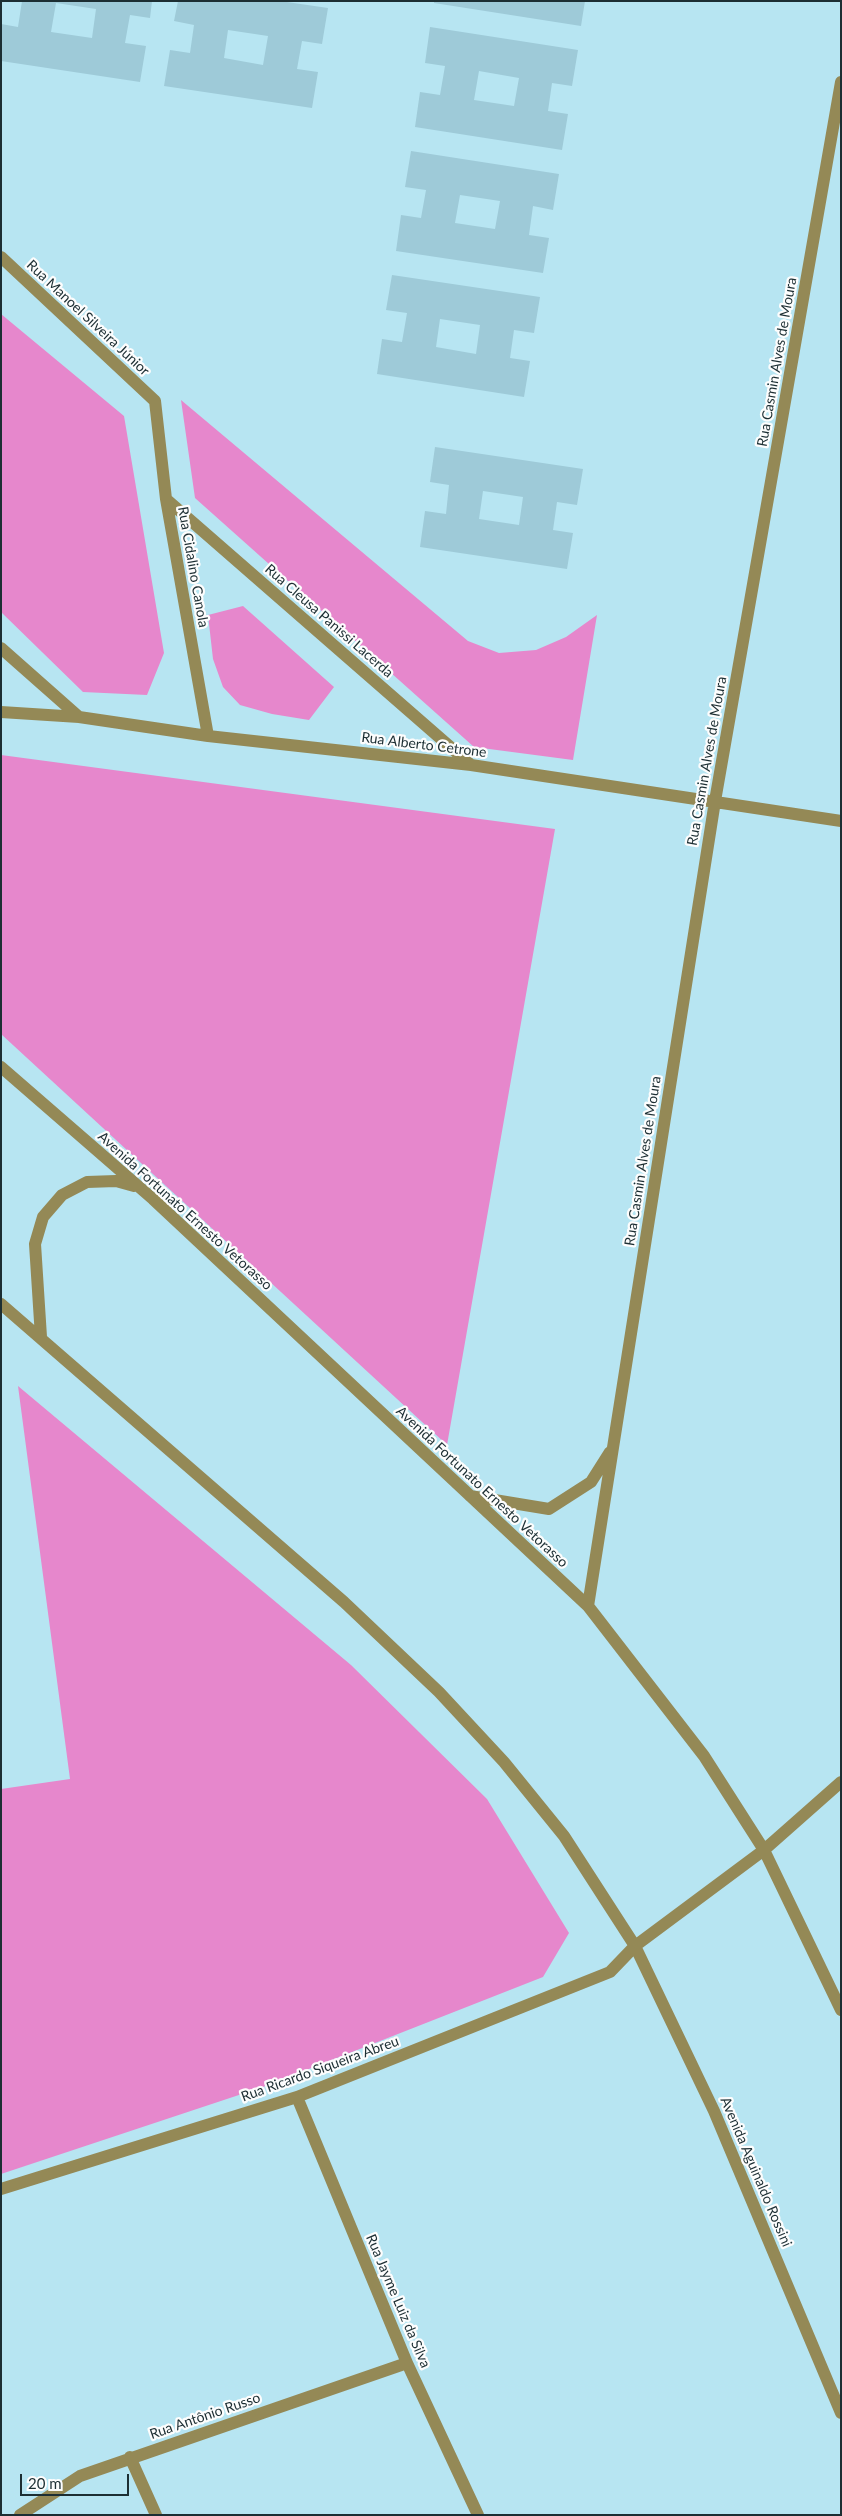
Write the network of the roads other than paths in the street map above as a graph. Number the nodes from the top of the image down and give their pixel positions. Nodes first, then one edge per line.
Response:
1 (841, 82) edge
2 (1, 257) edge
3 (155, 402) joint
4 (166, 499) junction
5 (1, 648) edge
6 (1, 712) edge
7 (79, 717) junction
8 (208, 736) junction
9 (472, 765) junction
10 (715, 801) junction
11 (841, 821) edge
12 (1, 1067) edge
13 (143, 1190) junction
14 (1, 1304) edge
15 (41, 1337) junction
16 (614, 1446) junction
17 (470, 1496) junction
18 (588, 1606) junction
19 (841, 1782) edge
20 (764, 1850) junction
21 (635, 1946) junction
22 (841, 2010) edge
23 (297, 2097) junction
24 (1, 2189) edge
25 (407, 2363) junction
26 (841, 2413) edge
27 (130, 2457) junction
28 (20, 2515) edge
29 (156, 2515) edge
30 (478, 2515) edge

1 - 10 street, Rua Casmin Alves de Moura
2 - 3 street, Rua Manoel Silveira Júnior
3 - 4 street, Rua Cidalino Canola
4 - 8 street, Rua Cidalino Canola
4 - 9 street, Rua Cleusa Panissi Lacerda
5 - 7 street
6 - 7 street, Rua Alberto Cetrone
7 - 8 street, Rua Alberto Cetrone
8 - 9 street, Rua Alberto Cetrone
9 - 10 street, Rua Alberto Cetrone
10 - 11 street, Rua Alberto Cetrone
10 - 16 street, Rua Casmin Alves de Moura
12 - 13 street, Avenida Fortunato Ernesto Vetorasso
13 - 15 street
13 - 17 street, Avenida Fortunato Ernesto Vetorasso
14 - 15 street
15 - 21 street
16 - 17 street, Rua Casmin Alves de Moura
16 - 18 street, Rua Casmin Alves de Moura
17 - 18 street, Avenida Fortunato Ernesto Vetorasso
18 - 20 street, Avenida Fortunato Ernesto Vetorasso
19 - 20 street, Rua Ricardo Siqueira Abreu
20 - 21 street, Rua Ricardo Siqueira Abreu
20 - 22 street, Avenida Fortunato Ernesto Vetorasso
21 - 23 street, Rua Ricardo Siqueira Abreu
21 - 26 street, Avenida Aguinaldo Rossini
23 - 24 street, Rua Ricardo Siqueira Abreu
23 - 25 street, Rua Jayme Luiz da Silva
25 - 27 street, Rua Antônio Russo
25 - 30 street, Rua Jayme Luiz da Silva
27 - 28 street, Rua Antônio Russo
27 - 29 street

